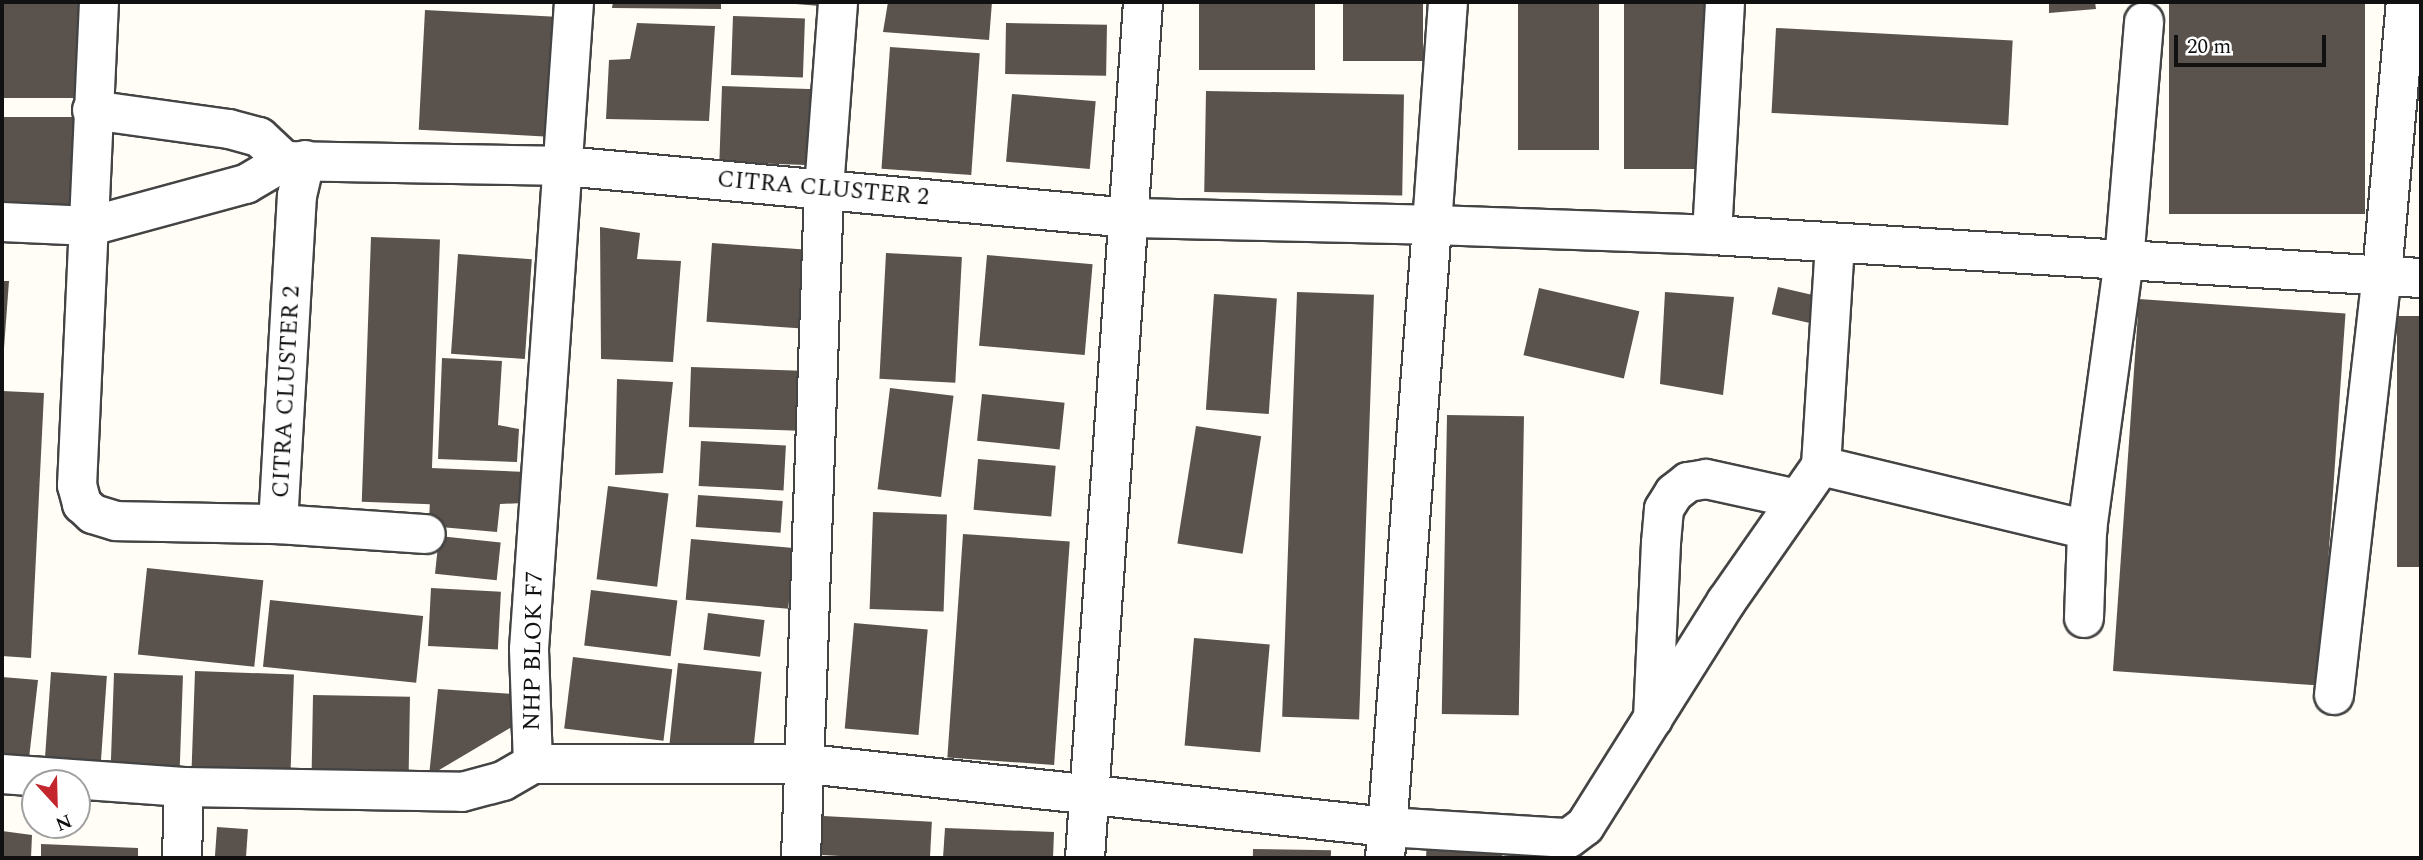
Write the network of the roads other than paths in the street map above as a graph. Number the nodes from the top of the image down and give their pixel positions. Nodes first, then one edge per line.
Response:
1 (99, 2) edge
2 (574, 2) edge
3 (838, 2) edge
4 (1143, 2) edge
5 (1448, 2) edge
6 (1726, 2) edge
7 (2406, 2) edge
8 (2144, 22) dead end
9 (92, 110) junction
10 (295, 161) junction
11 (565, 166) junction
12 (824, 189) junction
13 (1129, 218) junction
14 (2, 222) edge
15 (1432, 225) junction
16 (91, 226) junction
17 (1713, 235) junction
18 (1835, 244) junction
19 (2124, 261) junction
20 (2382, 275) junction
21 (2421, 278) edge
22 (1821, 466) junction
23 (1797, 499) junction
24 (278, 524) junction
25 (2087, 530) junction
26 (426, 534) dead end
27 (2084, 618) dead end
28 (2334, 695) dead end
29 (1653, 724) junction
30 (533, 764) junction
31 (808, 764) junction
32 (2, 774) edge
33 (184, 787) junction
34 (1089, 793) junction
35 (1386, 843) edge
36 (182, 858) edge
37 (801, 858) edge
38 (1085, 858) edge

1 - 9 street, CITRA CLUSTER 2
2 - 11 street, NHP BLOK F7
3 - 12 street
4 - 13 street
5 - 15 street
6 - 17 street
7 - 20 street
8 - 19 street
9 - 10 street
9 - 16 street, CITRA CLUSTER 2
10 - 11 street, CITRA CLUSTER 2
10 - 16 street
10 - 24 street, CITRA CLUSTER 2
11 - 12 street, CITRA CLUSTER 2
11 - 30 street, NHP BLOK F7
12 - 13 street, CITRA CLUSTER 2
12 - 31 street
13 - 15 street, CITRA CLUSTER 2
13 - 34 street
14 - 16 street
15 - 17 street, CITRA CLUSTER 2
15 - 35 street
16 - 24 street, CITRA CLUSTER 2
17 - 18 street, CITRA CLUSTER 2
18 - 19 street, CITRA CLUSTER 2
18 - 22 street
19 - 20 street, CITRA CLUSTER 2
19 - 25 street
20 - 21 street, CITRA CLUSTER 2
20 - 28 street
22 - 23 street
22 - 25 street
23 - 29 street
23 - 29 street
24 - 26 street
25 - 27 street
29 - 35 street
30 - 31 street
30 - 33 street, NHP BLOK F7
31 - 34 street
31 - 37 street
32 - 33 street, NHP BLOK F7
33 - 36 street
34 - 35 street
34 - 38 street

